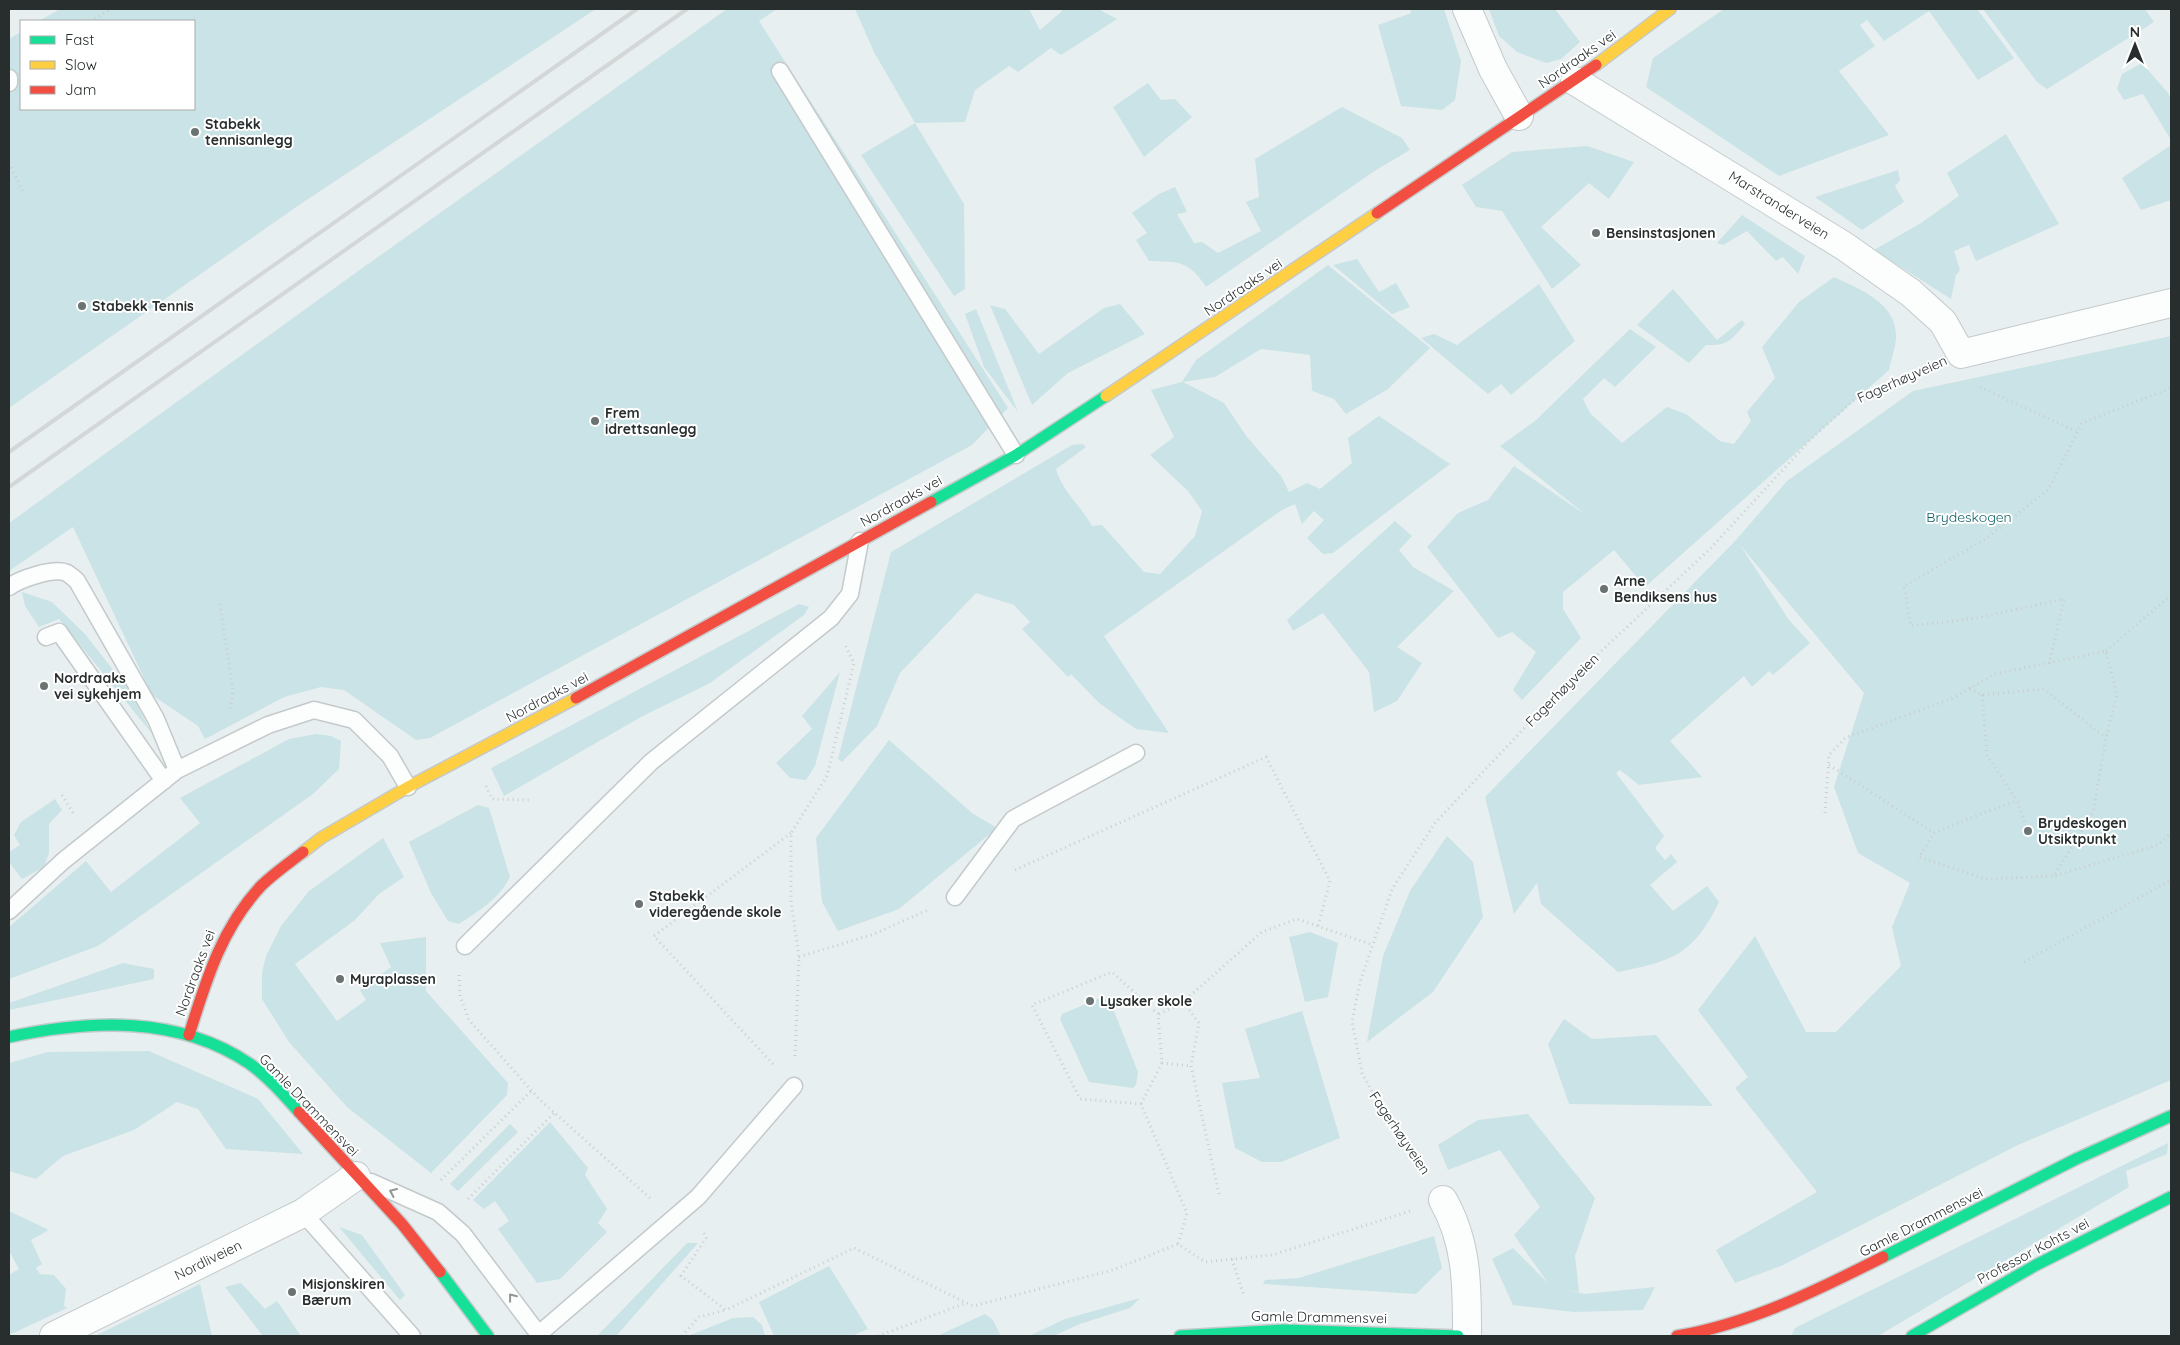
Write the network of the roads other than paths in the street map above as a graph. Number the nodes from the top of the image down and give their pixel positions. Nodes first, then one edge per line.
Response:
1 (1467, 9) edge
2 (1670, 9) edge
3 (780, 71) dead end
4 (9, 78) edge
5 (1575, 81) junction
6 (9, 84) edge
7 (1519, 116) junction
8 (2171, 303) edge
9 (1961, 354) joint
10 (1016, 455) junction
11 (860, 541) junction
12 (9, 587) edge
13 (46, 637) dead end
14 (1136, 753) dead end
15 (177, 770) junction
16 (164, 780) junction
17 (408, 788) junction
18 (955, 898) road end
19 (9, 911) edge
20 (465, 946) road end
21 (189, 1035) junction
22 (9, 1037) edge
23 (794, 1086) road end
24 (2171, 1116) edge
25 (356, 1176) junction
26 (2171, 1197) edge
27 (1443, 1200) road end
28 (303, 1213) junction
29 (1250, 1333) edge
30 (1342, 1333) edge
31 (540, 1335) edge
32 (54, 1336) edge
33 (412, 1336) edge
34 (488, 1336) edge
35 (1180, 1336) edge
36 (1458, 1336) edge
37 (1467, 1336) edge
38 (1677, 1336) edge
39 (1912, 1336) edge

1 - 7 street
2 - 5 street, Nordraaks vei
3 - 10 lane
4 - 6 lane
5 - 7 street, Nordraaks vei
5 - 9 street, Marstranderveien
7 - 10 street, Nordraaks vei
8 - 9 street, Fagerhøyveien
10 - 11 street, Nordraaks vei
11 - 17 street, Nordraaks vei
11 - 20 lane
12 - 15 lane
13 - 16 lane
14 - 18 lane
15 - 16 lane
15 - 17 lane
16 - 19 lane
17 - 21 street, Nordraaks vei
21 - 22 street, Gamle Drammensvei
21 - 25 street, Gamle Drammensvei
23 - 31 lane
24 - 38 street, Gamle Drammensvei
25 - 28 street, Nordliveien
31 -> 25 lane
25 - 34 street, Gamle Drammensvei
26 - 39 street, Professor Kohts vei
27 - 37 street
28 - 32 street, Nordliveien
28 - 33 lane
29 - 30 street, Gamle Drammensvei
29 - 35 street, Gamle Drammensvei
30 - 36 street, Gamle Drammensvei

